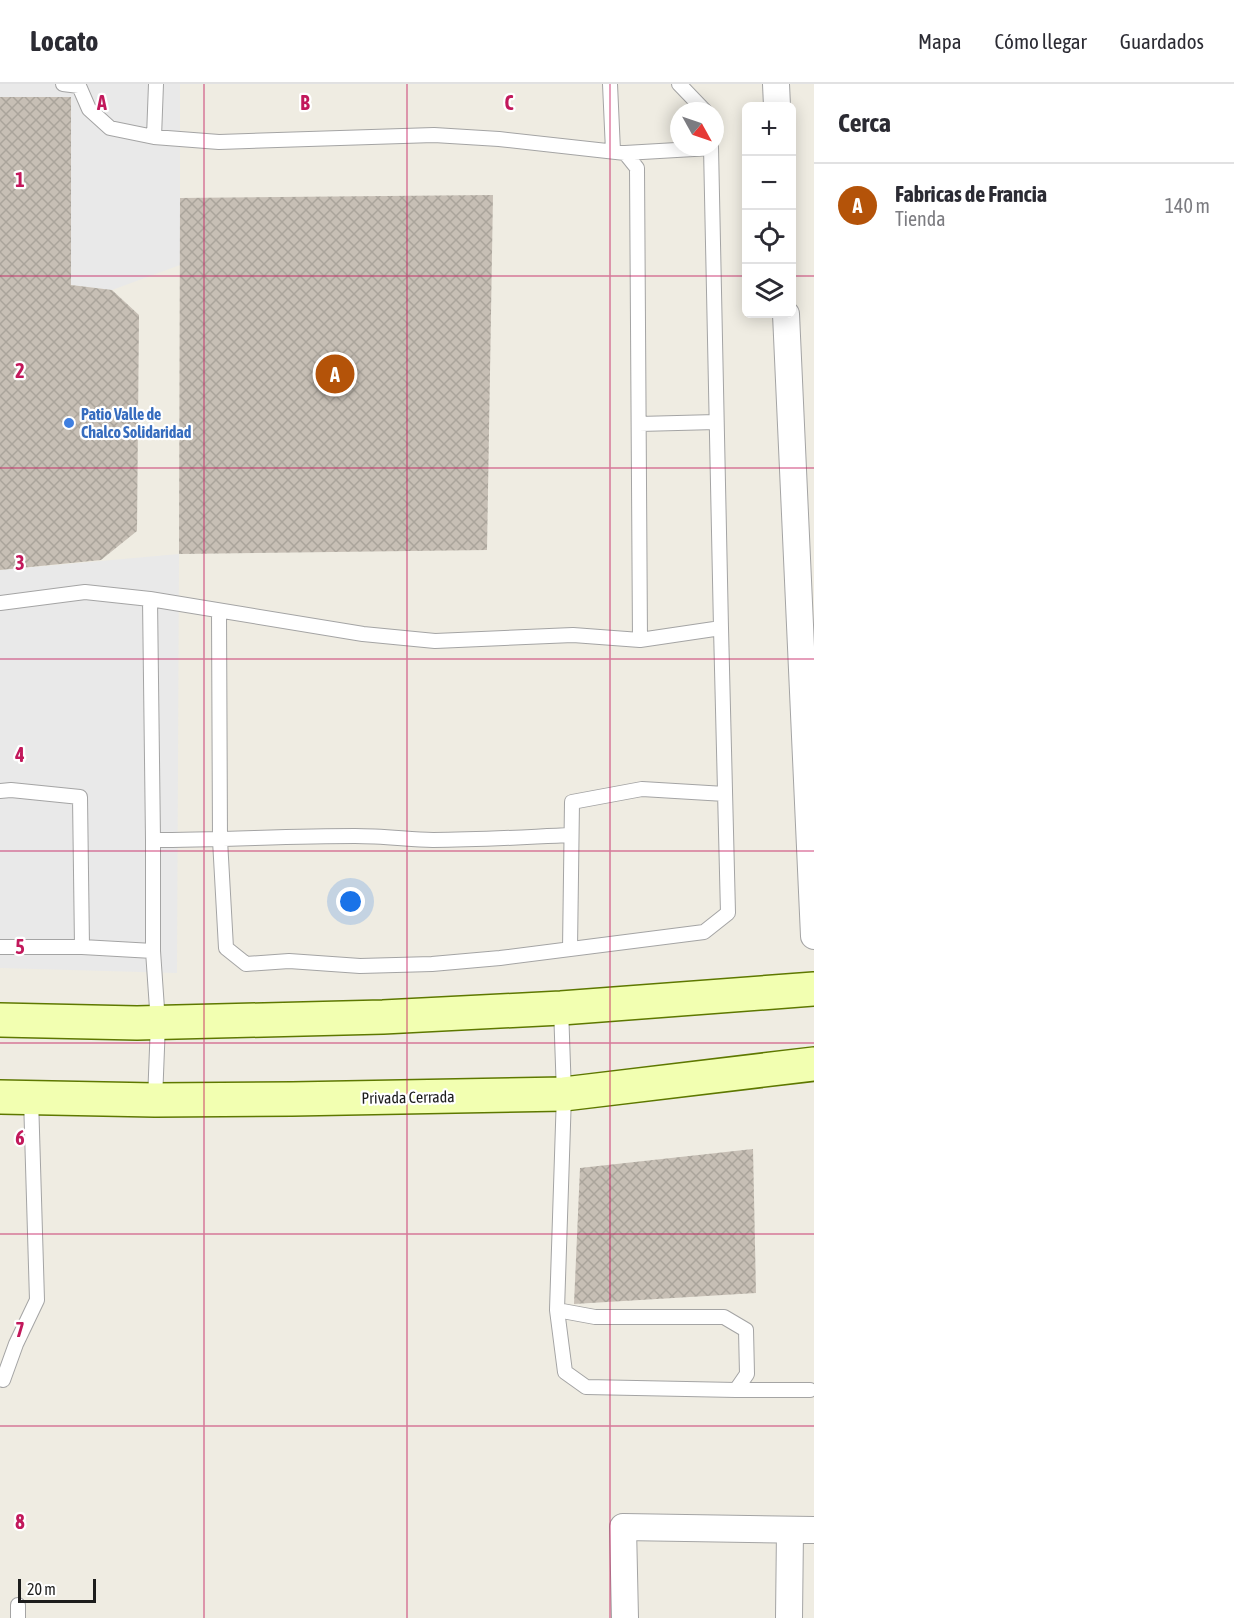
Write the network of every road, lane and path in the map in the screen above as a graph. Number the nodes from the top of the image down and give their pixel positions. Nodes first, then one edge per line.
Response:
1 (63, 84) edge
2 (156, 84) edge
3 (610, 84) edge
4 (679, 84) edge
5 (776, 84) edge
6 (696, 102) edge
7 (777, 102) edge
8 (154, 137) junction
9 (670, 150) edge
10 (619, 152) junction
11 (711, 156) edge
12 (786, 318) edge
13 (716, 422) junction
14 (639, 424) junction
15 (150, 599) junction
16 (0, 603) edge
17 (219, 611) junction
18 (721, 628) junction
19 (640, 640) junction
20 (0, 791) edge
21 (725, 794) junction
22 (571, 835) junction
23 (153, 840) junction
24 (220, 840) junction
25 (814, 936) edge
26 (0, 947) edge
27 (82, 947) junction
28 (570, 949) junction
29 (153, 951) junction
30 (814, 989) edge
31 (561, 1008) junction
32 (0, 1020) edge
33 (158, 1023) junction
34 (814, 1064) edge
35 (564, 1094) junction
36 (16, 1098) edge
37 (155, 1100) junction
38 (556, 1310) junction
39 (3, 1380) dead end
40 (736, 1390) junction
41 (810, 1390) dead end
42 (802, 1530) edge
43 (625, 1618) edge
44 (789, 1618) edge

1 - 8 lane
2 - 8 lane
3 - 10 lane
4 - 6 lane
5 - 7 street
8 - 10 lane
9 - 10 lane
10 - 14 lane
11 - 13 lane
12 - 25 street
13 - 14 lane
13 - 18 lane
14 - 19 lane
15 - 16 lane
15 - 17 lane
15 - 23 lane
17 - 19 lane
17 - 24 lane
18 - 19 lane
18 - 21 lane
20 - 27 lane
21 - 22 lane
21 - 28 lane
22 - 24 lane
22 - 28 lane
23 - 24 lane
23 - 29 lane
24 - 28 lane
26 - 27 lane
27 - 29 lane
29 - 33 lane
30 - 31 street
31 - 33 street
31 - 35 lane
32 - 33 street
33 - 37 lane
34 - 35 street, Privada Cerrada
35 - 37 street, Privada Cerrada
35 - 38 lane
36 - 37 street, Privada Cerrada
36 - 39 lane
38 - 40 lane
38 - 40 lane
40 - 41 lane
42 - 43 street
42 - 44 street

